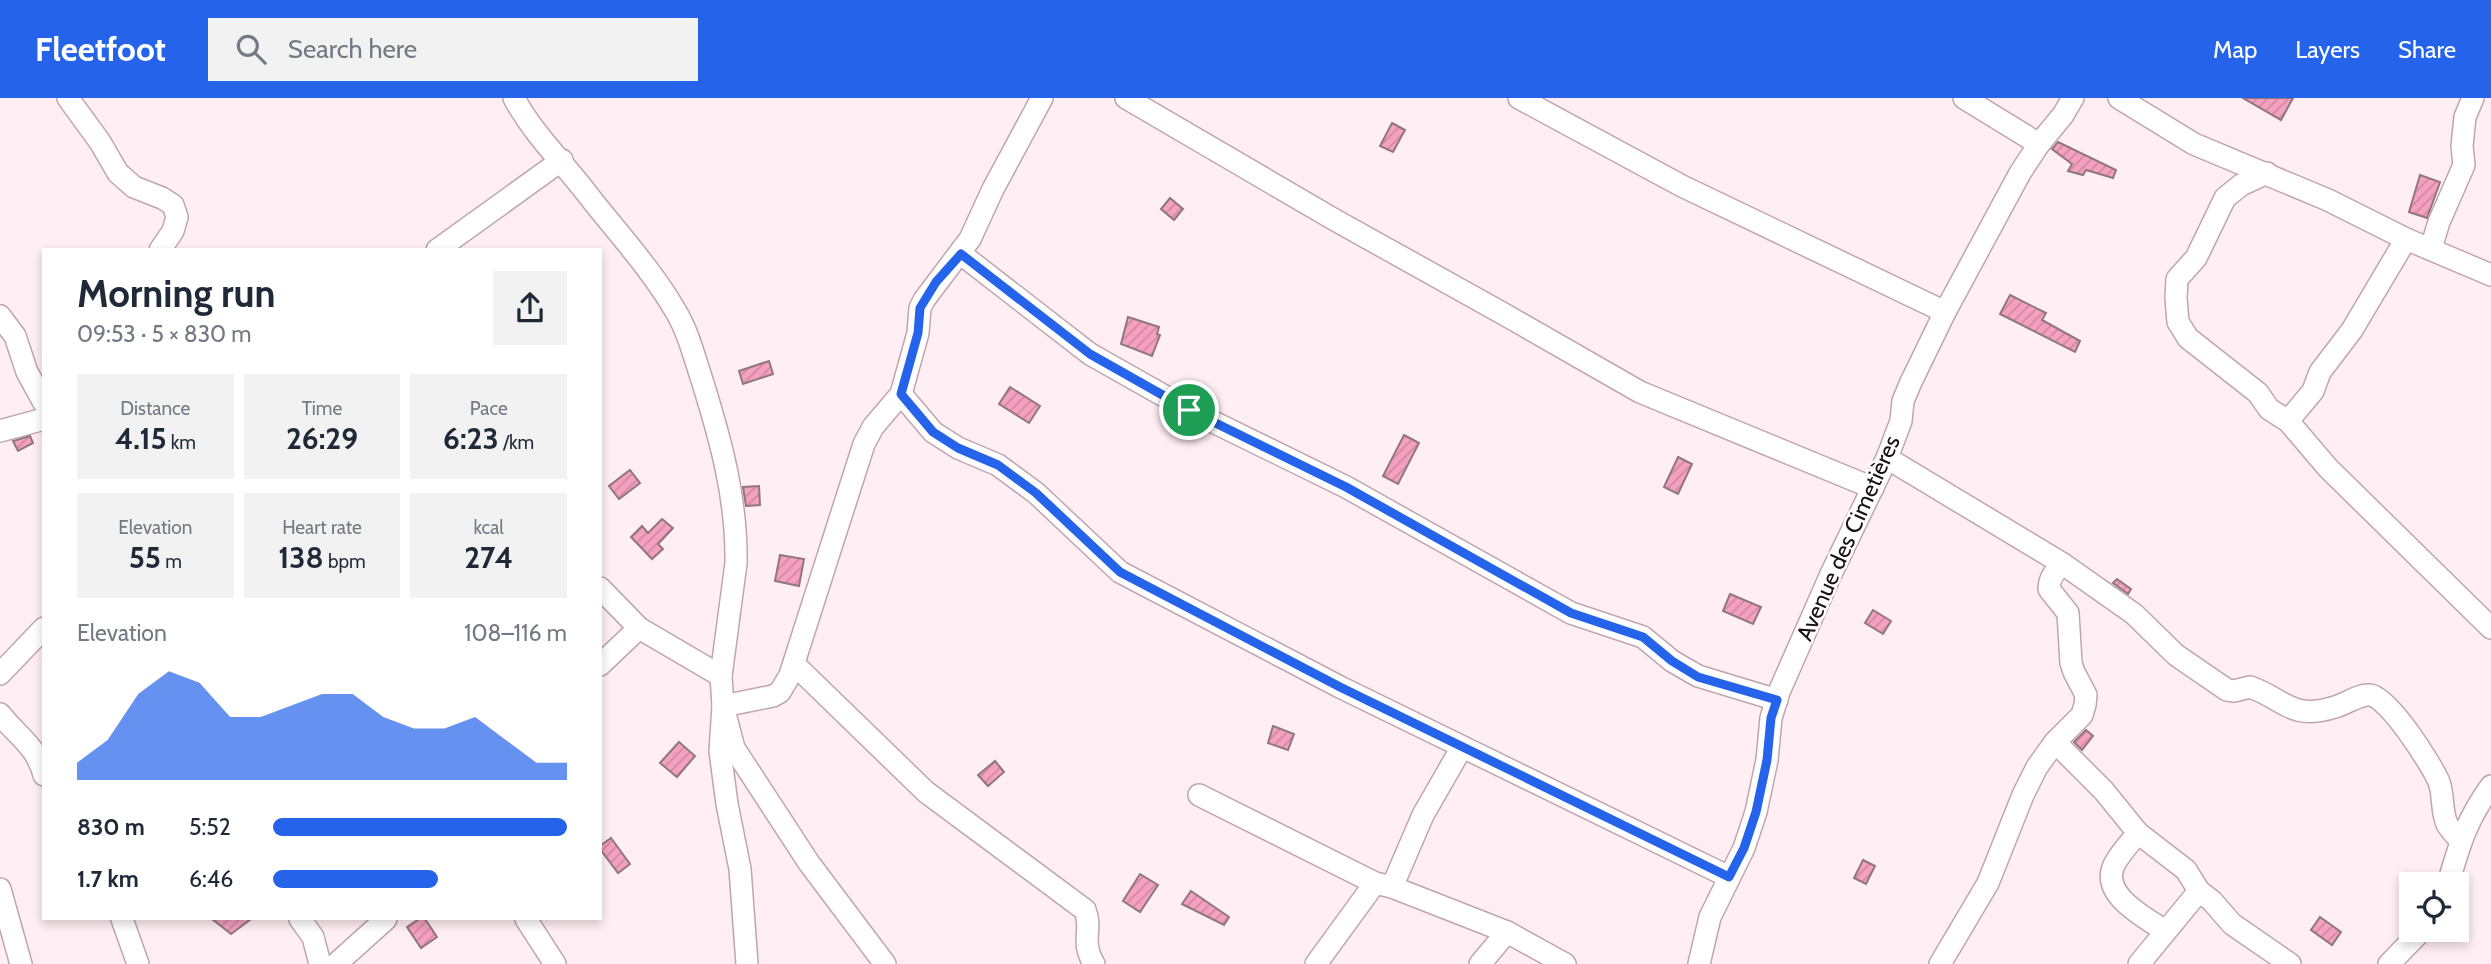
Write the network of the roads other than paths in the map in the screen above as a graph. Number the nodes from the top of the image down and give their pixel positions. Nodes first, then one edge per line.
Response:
1 (68, 98) edge
2 (513, 98) edge
3 (1042, 98) edge
4 (1126, 98) edge
5 (1519, 98) edge
6 (1964, 98) edge
7 (2073, 98) edge
8 (2119, 98) edge
9 (2473, 98) edge
10 (2039, 144) junction
11 (562, 160) junction
12 (2267, 173) junction
13 (2406, 239) junction
14 (161, 248) edge
15 (440, 248) edge
16 (2431, 248) junction
17 (961, 254) junction
18 (2491, 275) edge
19 (1945, 312) junction
20 (0, 316) edge
21 (901, 394) junction
22 (42, 399) edge
23 (42, 420) edge
24 (2288, 421) junction
25 (0, 431) edge
26 (1887, 458) junction
27 (1873, 488) junction
28 (2063, 564) junction
29 (602, 590) edge
30 (639, 628) junction
31 (2491, 628) edge
32 (42, 630) edge
33 (602, 663) edge
34 (794, 664) junction
35 (0, 674) edge
36 (721, 676) junction
37 (820, 689) junction
38 (780, 692) junction
39 (1777, 700) junction
40 (723, 706) junction
41 (0, 714) edge
42 (2055, 742) junction
43 (1462, 747) junction
44 (42, 766) edge
45 (2491, 786) edge
46 (1199, 795) dead end
47 (2138, 833) junction
48 (2460, 841) junction
49 (2451, 872) edge
50 (1729, 877) junction
51 (1384, 885) junction
52 (0, 889) edge
53 (2199, 891) junction
54 (122, 920) edge
55 (301, 920) edge
56 (385, 920) edge
57 (527, 920) edge
58 (2165, 931) junction
59 (1507, 932) junction
60 (2410, 942) edge
61 (21, 964) edge
62 (138, 964) edge
63 (320, 964) edge
64 (336, 964) edge
65 (555, 964) edge
66 (747, 964) edge
67 (885, 964) edge
68 (1094, 964) edge
69 (1316, 964) edge
70 (1480, 964) edge
71 (1565, 964) edge
72 (1699, 964) edge
73 (1940, 964) edge
74 (2139, 964) edge
75 (2290, 964) edge
76 (2389, 964) edge

1 - 14 street
2 - 11 street
3 - 17 street
4 - 27 street
5 - 19 street
6 - 10 street
7 - 10 street, Avenue des Cimetières
8 - 12 street
9 - 16 street
10 - 19 street, Avenue des Cimetières
11 - 15 street
11 - 36 street
12 - 13 street
12 - 24 street
13 - 16 street
13 - 24 street
16 - 18 street
17 - 21 street
17 - 39 street
19 - 26 street, Avenue des Cimetières
20 - 22 street
21 - 34 street
21 - 43 street
23 - 25 street
24 - 31 street
26 - 27 street, Avenue des Cimetières
26 - 28 street
27 - 39 street, Avenue des Cimetières
28 - 42 street
28 - 48 street
29 - 30 street
30 - 33 street
30 - 36 street
32 - 35 street
34 - 37 street
34 - 38 street
36 - 40 street
37 - 38 street
37 - 68 street
38 - 40 street
39 - 50 street, Avenue des Cimetières
40 - 66 street
40 - 67 street
41 - 44 street
42 - 47 street
42 - 73 street
43 - 50 street
43 - 51 street
45 - 48 street
46 - 51 street
47 - 53 street
47 - 58 street
48 - 49 street
50 - 72 street, Avenue des Cimetières
51 - 59 street
51 - 69 street
52 - 61 street
53 - 58 street
53 - 75 street
54 - 62 street
55 - 63 street
56 - 64 street
57 - 65 street
58 - 74 street
59 - 70 street
59 - 71 street
60 - 76 street

